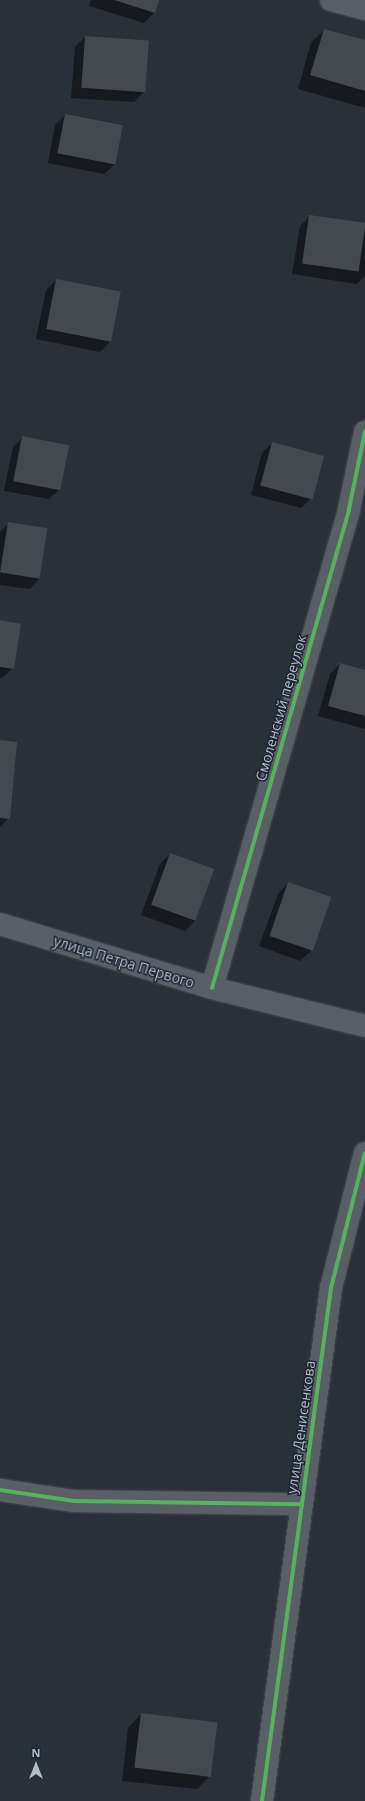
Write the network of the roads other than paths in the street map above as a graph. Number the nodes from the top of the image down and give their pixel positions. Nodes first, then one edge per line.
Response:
1 (331, 0) edge
2 (365, 9) edge
3 (365, 432) edge
4 (0, 924) edge
5 (212, 988) junction
6 (365, 1026) edge
7 (365, 1153) edge
8 (0, 1490) edge
9 (302, 1504) junction
10 (262, 1801) edge

1 - 2 street
3 - 5 street, Смоленский переулок
4 - 5 street, улица Петра Первого
5 - 6 street, улица Петра Первого
7 - 9 street, улица Денисенкова
8 - 9 street
9 - 10 street, улица Денисенкова

